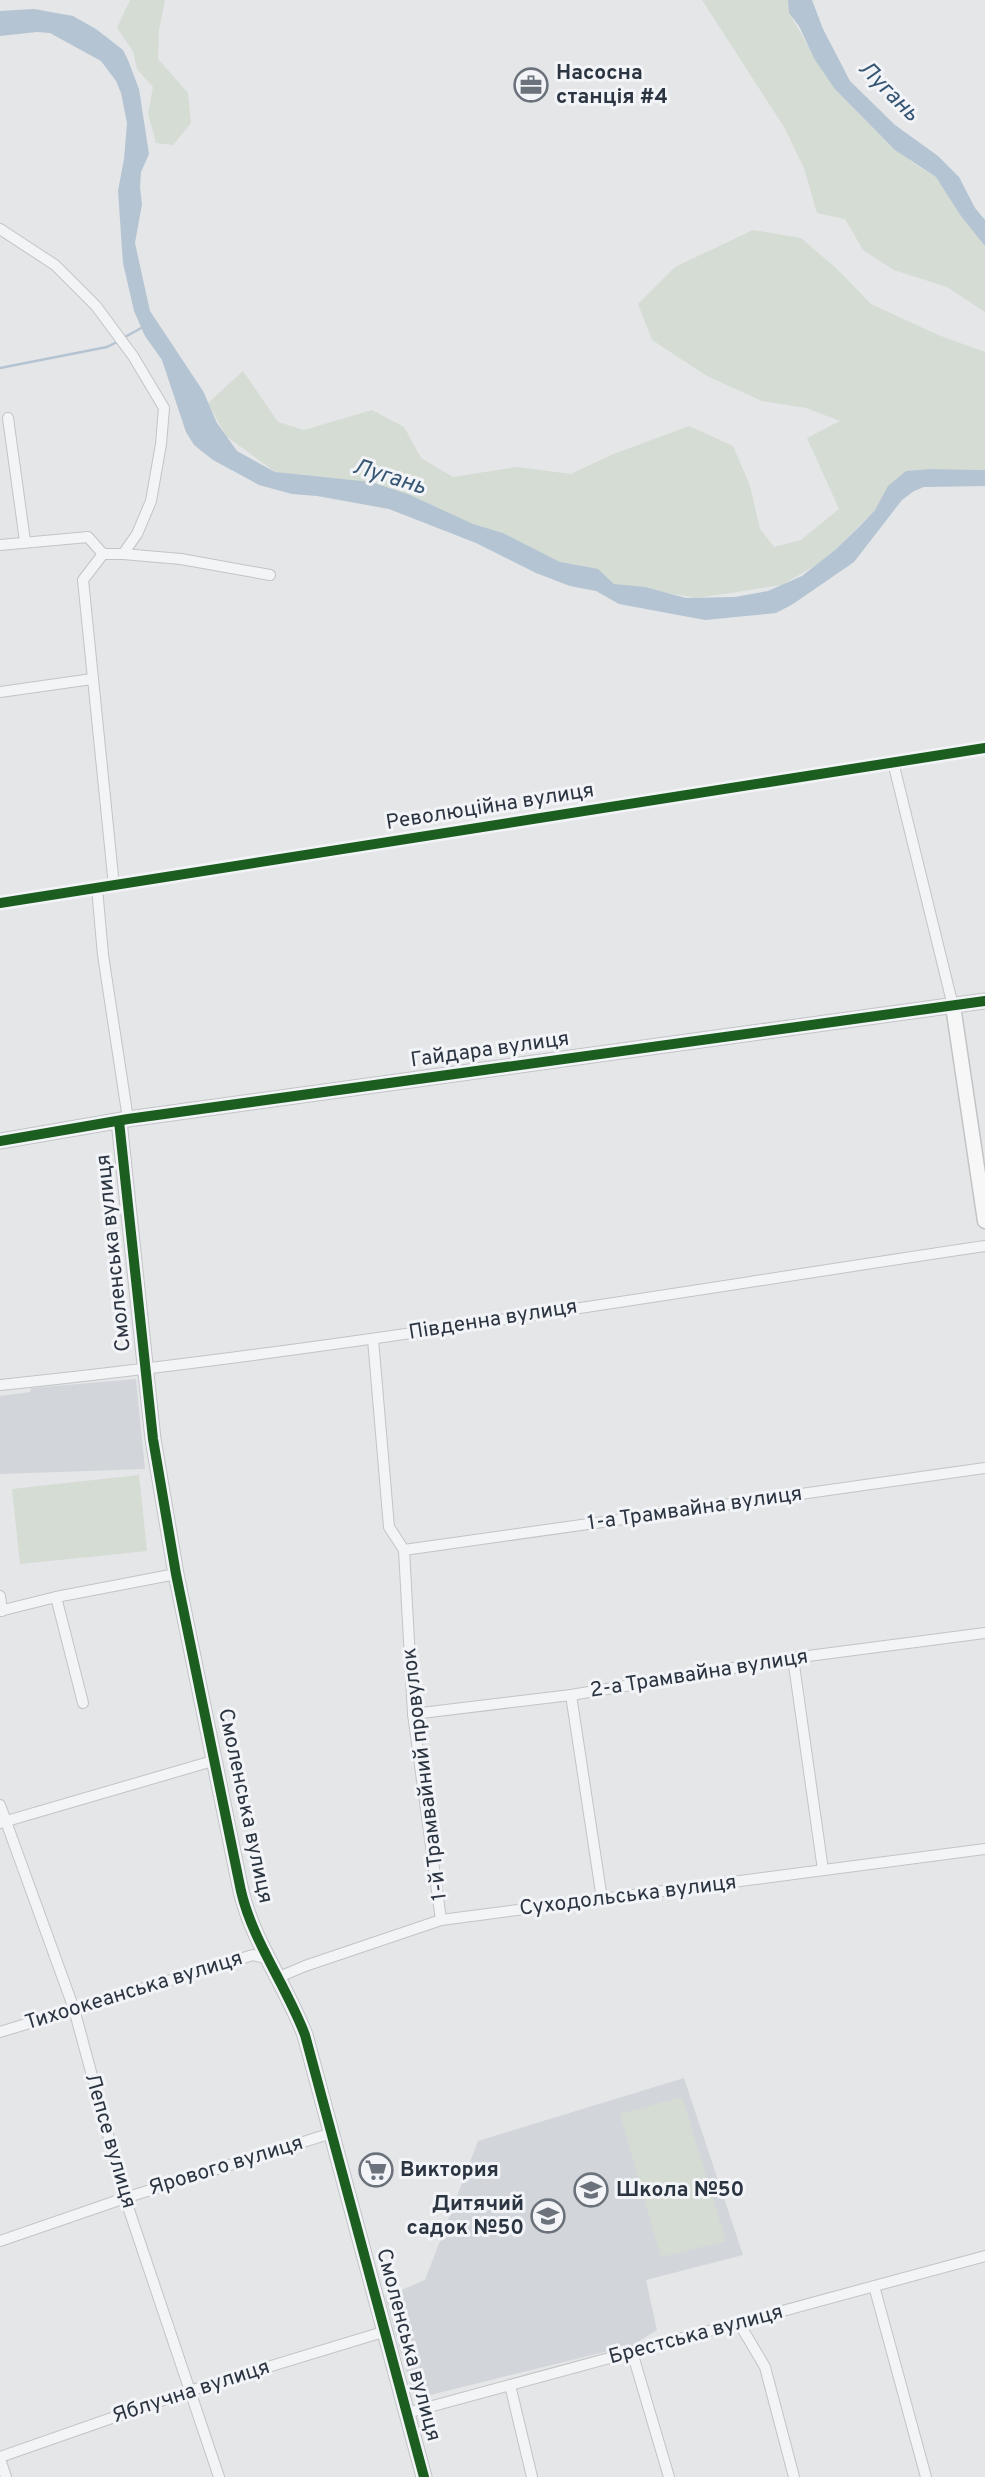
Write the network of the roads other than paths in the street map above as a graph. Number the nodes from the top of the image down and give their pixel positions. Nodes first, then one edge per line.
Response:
1 (0, 229) edge
2 (8, 418) dead end
3 (25, 541) junction
4 (0, 545) edge
5 (103, 554) junction
6 (123, 554) junction
7 (270, 575) dead end
8 (92, 679) junction
9 (0, 692) edge
10 (985, 748) edge
11 (894, 762) junction
12 (114, 886) junction
13 (97, 888) junction
14 (0, 903) edge
15 (985, 1001) edge
16 (953, 1006) junction
17 (123, 1120) junction
18 (0, 1140) edge
19 (985, 1221) edge
20 (985, 1246) edge
21 (373, 1339) junction
22 (146, 1370) junction
23 (0, 1385) edge
24 (985, 1468) edge
25 (404, 1550) junction
26 (176, 1574) junction
27 (0, 1596) edge
28 (56, 1597) junction
29 (1, 1611) edge
30 (985, 1633) edge
31 (793, 1658) junction
32 (571, 1695) junction
33 (83, 1703) dead end
34 (413, 1714) junction
35 (216, 1760) junction
36 (0, 1805) edge
37 (2, 1822) edge
38 (985, 1849) edge
39 (823, 1870) junction
40 (601, 1899) junction
41 (442, 1920) junction
42 (269, 1959) junction
43 (279, 1977) junction
44 (74, 2009) junction
45 (0, 2032) edge
46 (332, 2133) junction
47 (125, 2197) junction
48 (0, 2241) edge
49 (985, 2256) edge
50 (874, 2286) junction
51 (739, 2323) junction
52 (383, 2332) junction
53 (632, 2352) junction
54 (510, 2385) junction
55 (189, 2391) junction
56 (407, 2413) junction
57 (0, 2458) edge
58 (6, 2477) edge
59 (219, 2477) edge
60 (424, 2477) edge
61 (532, 2477) edge
62 (669, 2477) edge
63 (794, 2477) edge
64 (926, 2477) edge

1 - 6 street
2 - 3 street
3 - 4 street
3 - 5 street
5 - 6 street
5 - 8 street
6 - 7 street
8 - 9 street
8 - 12 street
10 - 11 street, Революційна вулиця
11 - 12 street, Революційна вулиця
11 - 16 street
12 - 13 street, Революційна вулиця
13 - 14 street, Революційна вулиця
13 - 17 street
15 - 16 street, Гайдара вулиця
16 - 17 street, Гайдара вулиця
16 - 19 street
17 - 18 street, Гайдара вулиця
17 - 22 street, Смоленська вулиця
20 - 21 street, Південна вулиця
21 - 22 street, Південна вулиця
21 - 25 street, 1-й Трамвайний провулок
22 - 23 street, Південна вулиця
22 - 26 street, Смоленська вулиця
24 - 25 street, 1-а Трамвайна вулиця
25 - 34 street, 1-й Трамвайний провулок
26 - 28 street
26 - 35 street, Смоленська вулиця
27 - 29 street
28 - 29 street
28 - 33 street
30 - 31 street, 2-а Трамвайна вулиця
31 - 32 street, 2-а Трамвайна вулиця
31 - 39 street
32 - 34 street, 2-а Трамвайна вулиця
32 - 40 street
34 - 41 street, 1-й Трамвайний провулок
35 - 37 street
35 - 42 street, Смоленська вулиця
36 - 37 street, Лепсе вулиця
37 - 44 street, Лепсе вулиця
38 - 39 street, Суходольська вулиця
39 - 40 street, Суходольська вулиця
40 - 41 street, Суходольська вулиця
41 - 43 street, Суходольська вулиця
42 - 43 street, Смоленська вулиця
42 - 44 street, Тихоокеанська вулиця
43 - 46 street, Смоленська вулиця
44 - 45 street, Тихоокеанська вулиця
44 - 47 street, Лепсе вулиця
46 - 47 street, Ярового вулиця
46 - 52 street, Смоленська вулиця
47 - 48 street, Ярового вулиця
47 - 55 street, Лепсе вулиця
49 - 50 street, Брестська вулиця
50 - 51 street, Брестська вулиця
50 - 64 street
51 - 53 street, Брестська вулиця
51 - 63 street
52 - 55 street, Яблучна вулиця
52 - 56 street, Смоленська вулиця
53 - 54 street, Брестська вулиця
53 - 62 street
54 - 56 street, Брестська вулиця
54 - 61 street
55 - 57 street, Яблучна вулиця
55 - 59 street, Лепсе вулиця
56 - 60 street, Смоленська вулиця
57 - 58 street

